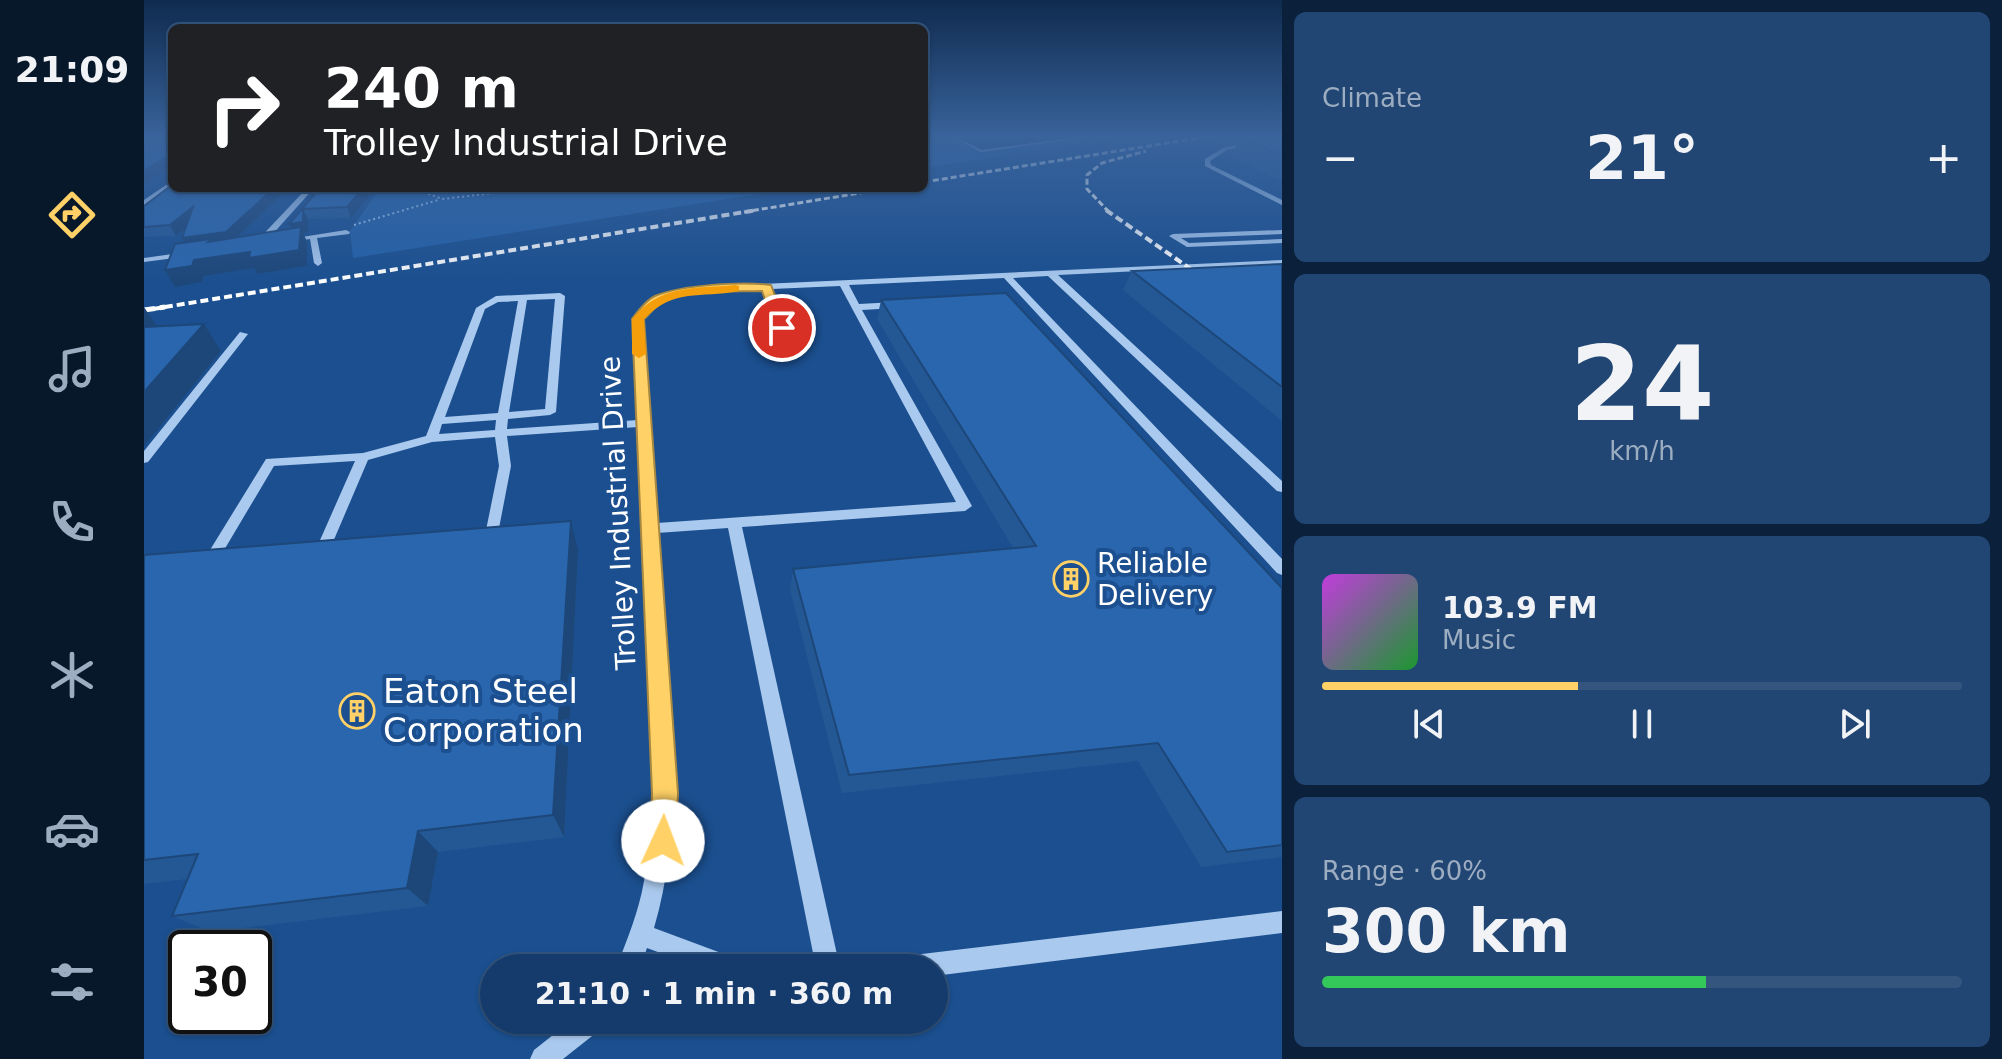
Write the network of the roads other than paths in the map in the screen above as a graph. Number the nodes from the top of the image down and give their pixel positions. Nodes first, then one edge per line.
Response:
1 (1247, 185) edge
2 (168, 186) edge
3 (307, 192) edge
4 (144, 203) edge
5 (1282, 203) edge
6 (345, 229) road end
7 (1282, 232) edge
8 (313, 236) junction
9 (1282, 241) edge
10 (259, 244) junction
11 (245, 246) edge
12 (202, 252) edge
13 (144, 260) edge
14 (1282, 262) edge
15 (318, 263) dead end
16 (1050, 273) junction
17 (1006, 275) junction
18 (843, 283) junction
19 (767, 287) junction
20 (523, 298) junction
21 (1028, 298) junction
22 (1013, 299) edge
23 (903, 305) edge
24 (857, 307) junction
25 (782, 328) dead end
26 (243, 334) dead end
27 (503, 416) junction
28 (439, 421) junction
29 (644, 423) junction
30 (500, 433) junction
31 (431, 438) junction
32 (363, 457) junction
33 (144, 459) edge
34 (1282, 488) edge
35 (734, 523) junction
36 (650, 528) junction
37 (490, 545) edge
38 (318, 561) edge
39 (209, 563) edge
40 (1282, 569) edge
41 (1282, 922) edge
42 (643, 935) junction
43 (634, 954) edge
44 (694, 954) edge
45 (825, 954) edge
46 (948, 963) edge
47 (574, 1034) edge
48 (543, 1059) edge

1 - 5 street
2 - 4 street
3 - 10 street
6 - 8 street
7 - 9 street
8 - 10 street
8 - 15 street
10 - 11 street
12 - 13 street
14 - 16 street, Trolley Industrial Drive
16 - 17 street, Trolley Industrial Drive
16 - 34 street
17 - 18 street, Trolley Industrial Drive
17 - 21 street
18 - 19 street, Trolley Industrial Drive
18 - 24 street
19 - 25 street
19 - 29 street, Trolley Industrial Drive
20 - 27 street
20 - 27 street
20 - 28 street
21 - 22 street
21 - 40 street
23 - 24 street
24 - 35 street
26 - 33 street
27 - 28 street
27 - 30 street
28 - 31 street
29 - 30 street
29 - 36 street, Trolley Industrial Drive
30 - 31 street
30 - 37 street
31 - 32 street
32 - 38 street
32 - 39 street
35 - 36 street
35 - 45 street
36 - 42 street, Trolley Industrial Drive
41 - 46 street
42 - 43 street, Trolley Industrial Drive
42 - 44 street
47 - 48 street

